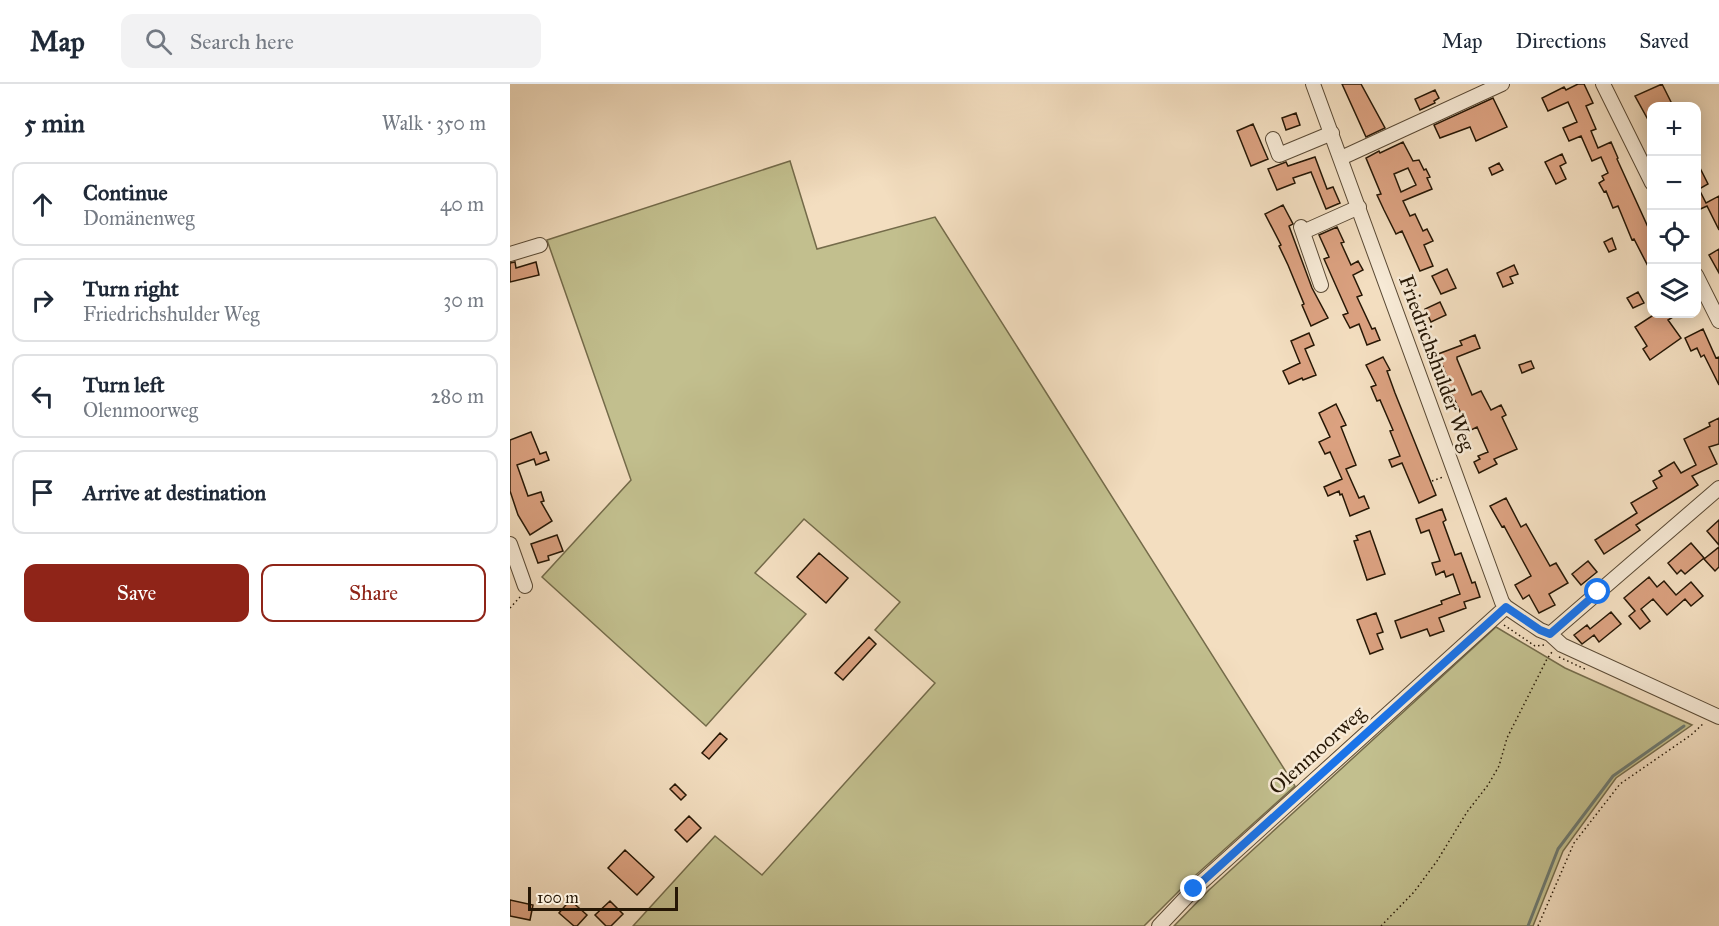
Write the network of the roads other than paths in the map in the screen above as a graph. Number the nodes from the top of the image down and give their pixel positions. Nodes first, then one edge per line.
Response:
1 (1313, 84) edge
2 (1502, 84) edge
3 (1603, 84) edge
4 (1332, 133) junction
5 (1273, 139) dead end
6 (1341, 158) junction
7 (1647, 173) edge
8 (1359, 207) junction
9 (540, 245) dead end
10 (510, 254) edge
11 (1322, 285) dead end
12 (1701, 285) edge
13 (1719, 321) edge
14 (1719, 488) edge
15 (510, 544) edge
16 (525, 586) road end
17 (1504, 613) junction
18 (1553, 640) junction
19 (1716, 716) edge
20 (1159, 926) edge

1 - 4 street, Friedrichshulder Weg
2 - 6 street
3 - 7 street
4 - 5 street
4 - 6 street, Friedrichshulder Weg
6 - 8 street, Friedrichshulder Weg
8 - 11 street
8 - 17 street, Friedrichshulder Weg
9 - 10 street
12 - 13 street
14 - 18 street
15 - 16 street
17 - 18 street
17 - 20 street, Olenmoorweg
18 - 19 street

